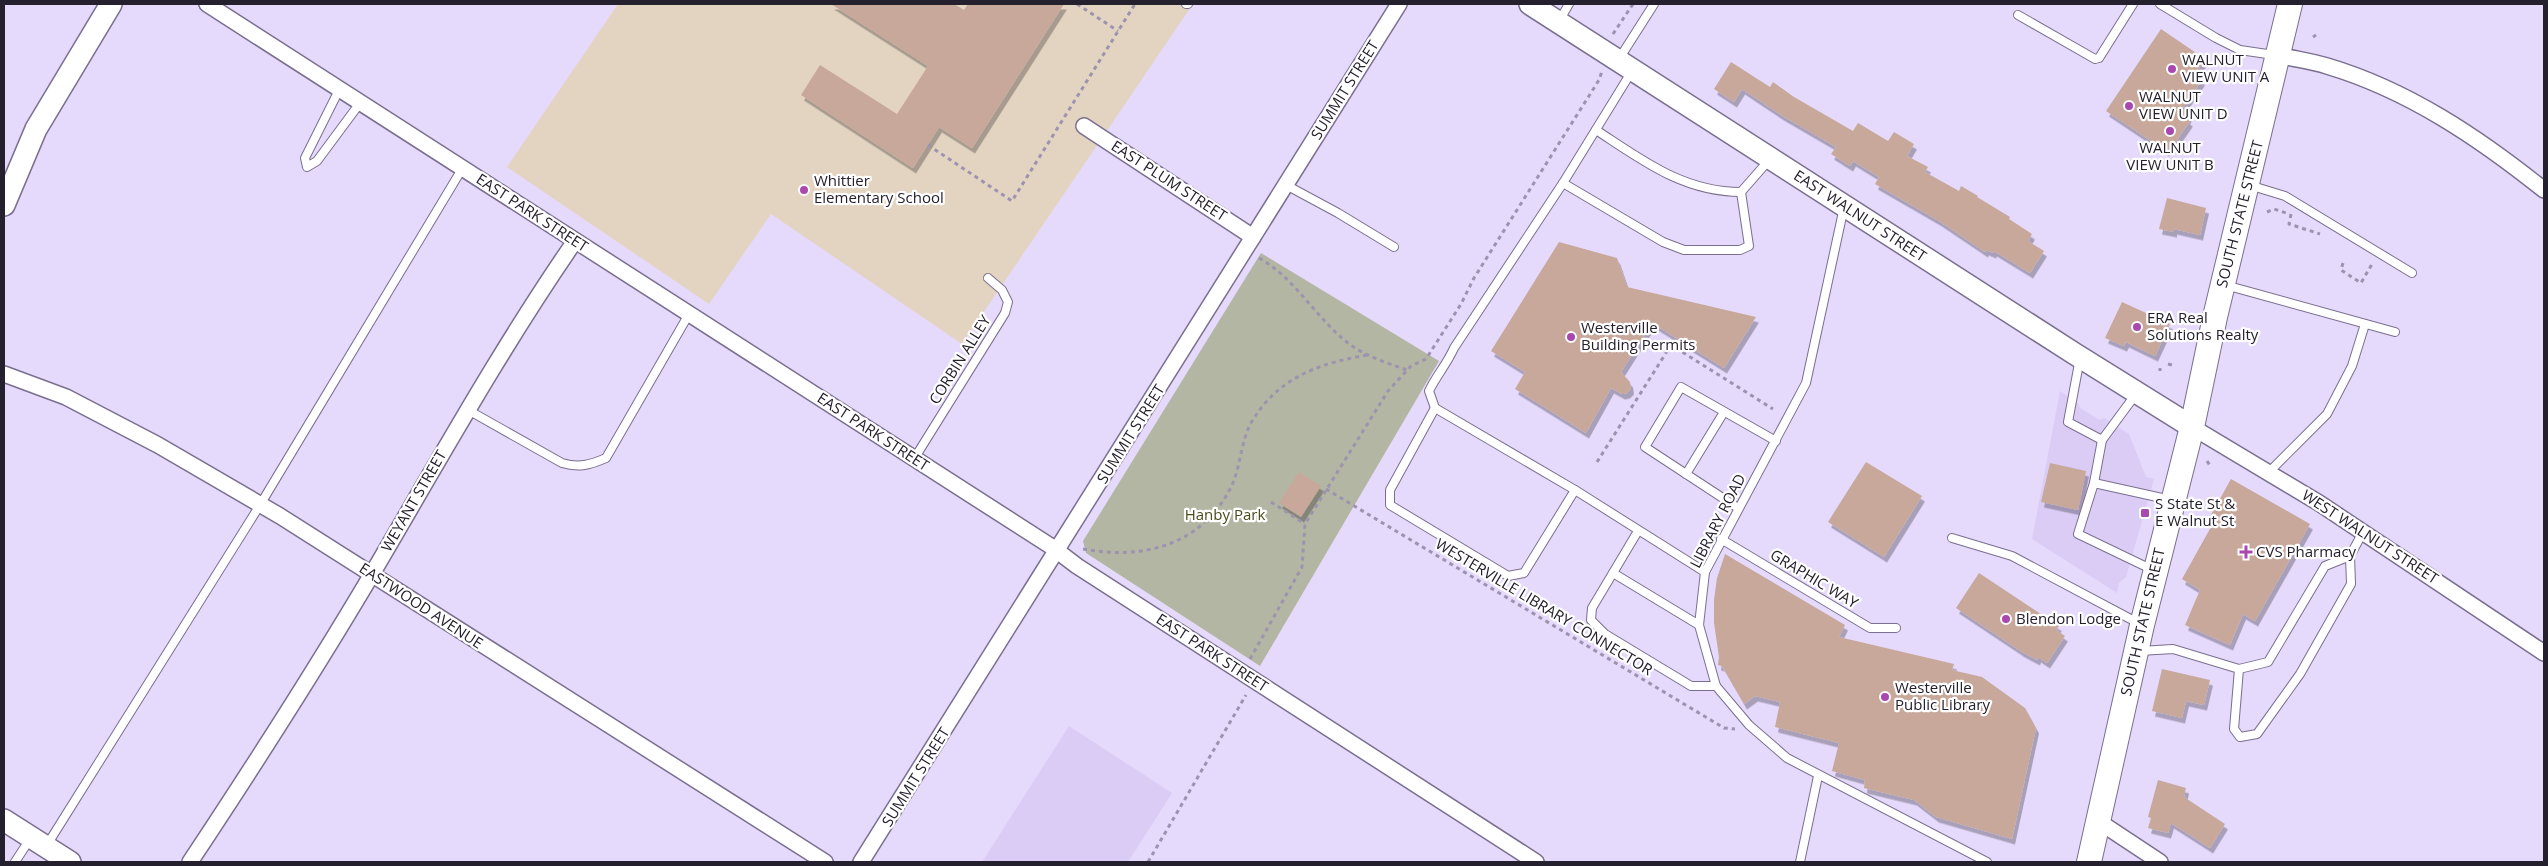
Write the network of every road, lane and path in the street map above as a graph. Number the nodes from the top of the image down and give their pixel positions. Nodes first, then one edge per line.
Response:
1 (111, 4) edge
2 (207, 4) edge
3 (1077, 4) edge
4 (1135, 4) edge
5 (1399, 4) edge
6 (1530, 4) edge
7 (1570, 4) edge
8 (1633, 4) edge
9 (1654, 4) edge
10 (2133, 4) edge
11 (2160, 4) edge
12 (2290, 4) edge
13 (2018, 15) dead end
14 (1558, 22) junction
15 (1118, 31) junction
16 (2278, 56) junction
17 (1619, 62) junction
18 (339, 90) junction
19 (360, 103) junction
20 (1084, 126) dead end
21 (1596, 130) junction
22 (928, 145) dead end
23 (1771, 159) junction
24 (462, 169) junction
25 (1563, 183) junction
26 (2247, 184) junction
27 (1286, 185) junction
28 (2544, 190) edge
29 (1741, 192) junction
30 (5, 195) edge
31 (1845, 205) junction
32 (2267, 212) dead end
33 (2291, 214) junction
34 (2300, 217) dead end
35 (2316, 228) dead end
36 (1254, 237) junction
37 (575, 241) junction
38 (1394, 247) dead end
39 (1254, 256) dead end
40 (2365, 259) dead end
41 (2343, 263) dead end
42 (2412, 273) dead end
43 (988, 278) dead end
44 (2223, 284) junction
45 (689, 314) junction
46 (2365, 324) junction
47 (2395, 332) dead end
48 (1368, 355) junction
49 (2080, 358) junction
50 (1407, 370) junction
51 (4, 374) edge
52 (2137, 393) junction
53 (1435, 408) junction
54 (468, 410) junction
55 (1724, 412) junction
56 (2192, 427) junction
57 (2102, 440) junction
58 (1776, 441) junction
59 (914, 459) junction
60 (2207, 461) dead end
61 (2211, 467) dead end
62 (2268, 473) junction
63 (1686, 474) junction
64 (2094, 483) junction
65 (1326, 489) junction
66 (1575, 490) junction
67 (2173, 500) junction
68 (1271, 502) dead end
69 (260, 504) junction
70 (1738, 508) junction
71 (1305, 524) junction
72 (1638, 531) junction
73 (2363, 532) junction
74 (1952, 538) dead end
75 (1721, 539) junction
76 (1080, 549) dead end
77 (1057, 552) junction
78 (2350, 556) junction
79 (2155, 571) junction
80 (1705, 572) junction
81 (1613, 573) junction
82 (371, 574) junction
83 (1699, 625) junction
84 (2142, 625) junction
85 (1896, 628) dead end
86 (2136, 651) junction
87 (2544, 653) edge
88 (2239, 669) junction
89 (1242, 673) junction
90 (1716, 686) junction
91 (1755, 730) junction
92 (1818, 776) junction
93 (4, 820) edge
94 (2098, 821) junction
95 (38, 842) junction
96 (15, 862) edge
97 (70, 862) edge
98 (190, 862) edge
99 (825, 862) edge
100 (861, 862) edge
101 (1148, 862) edge
102 (1536, 862) edge
103 (1800, 862) edge
104 (1987, 862) edge
105 (2088, 862) edge
106 (2160, 862) edge

1 - 30 main road
2 - 18 street, EAST PARK STREET
3 - 15 path
4 - 15 path
5 - 27 street, SUMMIT STREET
6 - 14 main road, EAST WALNUT STREET
7 - 14 lane
8 - 17 path
9 - 17 lane
10 - 13 lane
11 - 16 lane
12 - 16 main road, SOUTH STATE STREET
14 - 17 main road, EAST WALNUT STREET
15 - 22 path
16 - 26 main road, SOUTH STATE STREET
16 - 28 street
17 - 21 lane
17 - 23 main road, EAST WALNUT STREET
17 - 50 path
18 - 19 street, EAST PARK STREET
18 - 19 lane
19 - 24 street, EAST PARK STREET
20 - 36 street, EAST PLUM STREET
21 - 25 lane
21 - 29 lane
23 - 29 lane
23 - 31 main road, EAST WALNUT STREET
24 - 37 street, EAST PARK STREET
24 - 69 lane
25 - 29 lane
25 - 53 lane
26 - 42 lane
26 - 44 main road, SOUTH STATE STREET
27 - 36 street, SUMMIT STREET
27 - 38 lane
31 - 49 main road, EAST WALNUT STREET
31 - 58 lane, LIBRARY ROAD
32 - 33 path
33 - 34 path
33 - 35 path
36 - 77 street, SUMMIT STREET
37 - 45 street, EAST PARK STREET
37 - 54 street, WEYANT STREET
39 - 48 path
40 - 41 path
43 - 59 lane, CORBIN ALLEY
44 - 46 lane
44 - 56 main road, SOUTH STATE STREET
45 - 54 lane
45 - 59 street, EAST PARK STREET
46 - 47 lane
46 - 62 lane
48 - 50 path
48 - 76 path
49 - 52 main road, EAST WALNUT STREET
49 - 57 lane
50 - 65 path
51 - 69 street, EASTWOOD AVENUE
52 - 56 main road, EAST WALNUT STREET
52 - 57 lane
53 - 66 lane
53 - 66 lane
54 - 82 street, WEYANT STREET
55 - 58 lane
55 - 63 lane
55 - 63 lane
56 - 62 street, WEST WALNUT STREET
56 - 67 main road, SOUTH STATE STREET
57 - 64 lane
58 - 70 lane, LIBRARY ROAD
59 - 77 street, EAST PARK STREET
60 - 61 path
62 - 73 street, WEST WALNUT STREET
63 - 70 lane
64 - 67 lane
64 - 79 lane
65 - 71 path
65 - 91 path, WESTERVILLE LIBRARY CONNECTOR
66 - 72 lane
67 - 79 main road, SOUTH STATE STREET
68 - 71 path
69 - 82 street, EASTWOOD AVENUE
69 - 95 lane
70 - 75 lane, LIBRARY ROAD
71 - 89 path
72 - 80 lane
72 - 81 lane
73 - 78 lane
73 - 87 street, WEST WALNUT STREET
74 - 84 lane
75 - 80 lane, LIBRARY ROAD
75 - 85 lane, GRAPHIC WAY
77 - 89 street, EAST PARK STREET
77 - 100 street, SUMMIT STREET
78 - 88 lane
78 - 88 lane
79 - 84 main road, SOUTH STATE STREET
80 - 83 lane, LIBRARY ROAD
81 - 83 lane
81 - 90 lane
82 - 98 street, WEYANT STREET
82 - 99 street, EASTWOOD AVENUE
83 - 90 lane, LIBRARY ROAD
84 - 86 main road, SOUTH STATE STREET
86 - 88 lane
86 - 94 main road, SOUTH STATE STREET
89 - 101 path
89 - 102 street, EAST PARK STREET
90 - 91 lane, LIBRARY ROAD
91 - 92 lane, LIBRARY ROAD
92 - 103 lane
92 - 104 lane, LIBRARY ROAD
93 - 95 main road
94 - 105 main road, SOUTH STATE STREET
94 - 106 street
95 - 96 lane
95 - 97 main road

